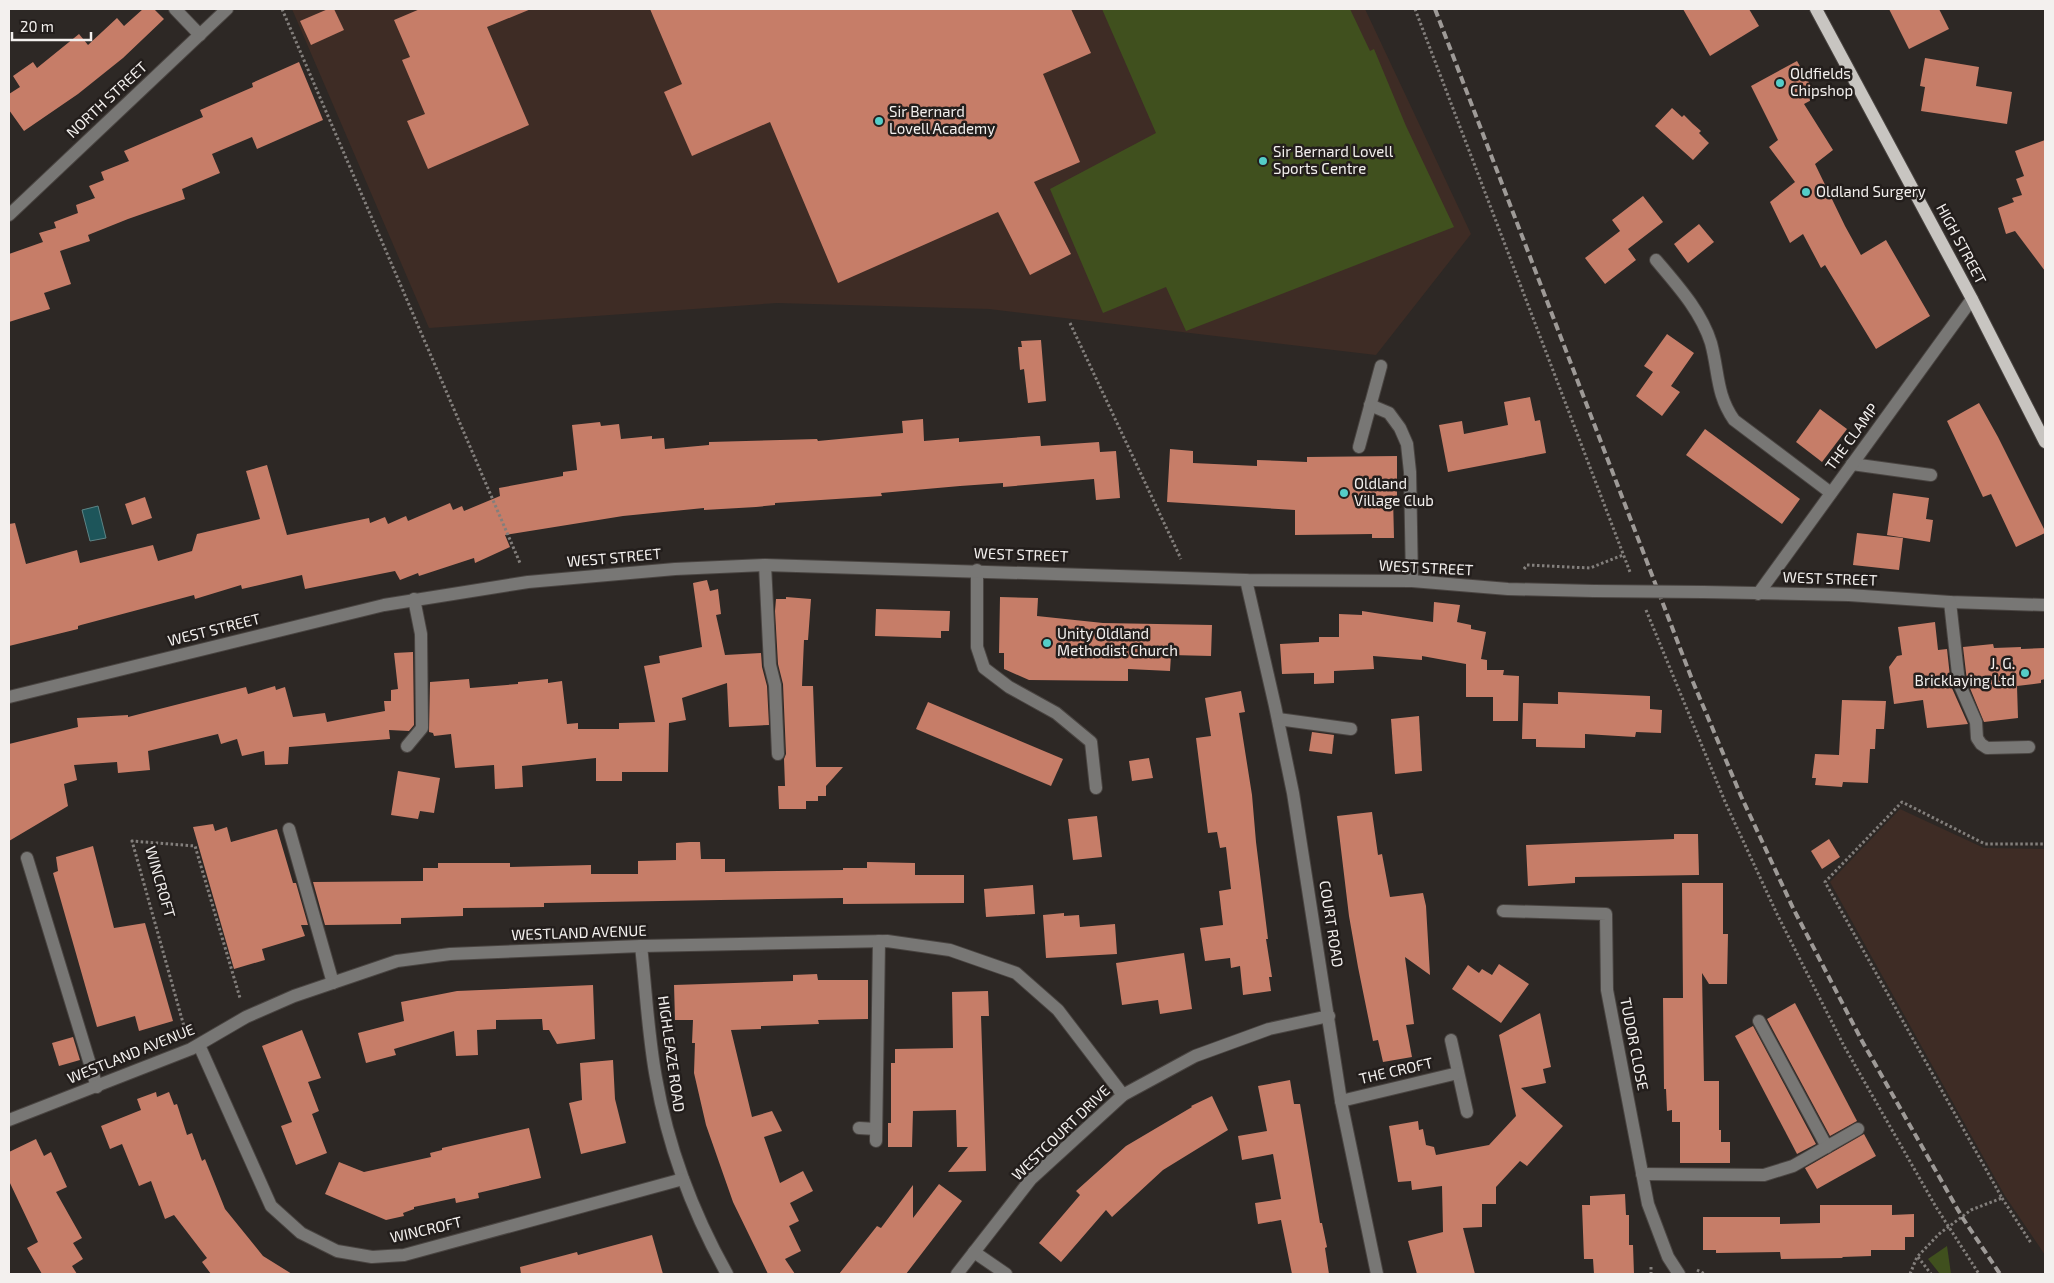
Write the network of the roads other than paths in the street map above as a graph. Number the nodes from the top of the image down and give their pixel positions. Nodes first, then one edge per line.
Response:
1 (175, 9) edge
2 (227, 9) edge
3 (1816, 9) edge
4 (200, 35) junction
5 (10, 210) edge
6 (1656, 260) dead end
7 (1972, 299) junction
8 (1381, 366) dead end
9 (1370, 405) junction
10 (2045, 442) edge
11 (1359, 447) dead end
12 (1852, 464) junction
13 (1931, 475) dead end
14 (1831, 493) junction
15 (765, 564) junction
16 (977, 570) junction
17 (1246, 580) junction
18 (1412, 581) junction
19 (1758, 594) junction
20 (414, 599) junction
21 (1950, 602) junction
22 (2045, 605) edge
23 (9, 697) edge
24 (1278, 719) junction
25 (1351, 729) dead end
26 (407, 746) dead end
27 (2028, 747) dead end
28 (778, 754) dead end
29 (1096, 788) dead end
30 (289, 830) dead end
31 (27, 858) dead end
32 (1503, 910) dead end
33 (879, 941) junction
34 (641, 946) junction
35 (333, 983) junction
36 (1329, 1016) junction
37 (1759, 1021) dead end
38 (1452, 1040) dead end
39 (195, 1047) junction
40 (1458, 1073) junction
41 (97, 1087) junction
42 (1123, 1095) junction
43 (1341, 1100) junction
44 (1467, 1112) dead end
45 (9, 1120) edge
46 (860, 1128) dead end
47 (1858, 1129) dead end
48 (1828, 1147) junction
49 (1642, 1174) junction
50 (683, 1179) junction
51 (974, 1252) junction
52 (727, 1274) edge
53 (957, 1274) edge
54 (1006, 1274) edge
55 (1377, 1274) edge
56 (1678, 1274) edge

1 - 4 street
2 - 4 street, NORTH STREET
3 - 7 main road, HIGH STREET
4 - 5 street, NORTH STREET
6 - 14 street
7 - 10 main road, HIGH STREET
7 - 12 street, THE CLAMP
8 - 9 street
9 - 11 street
9 - 18 street
12 - 13 street
12 - 14 street, THE CLAMP
14 - 19 street, THE CLAMP
15 - 16 street, WEST STREET
15 - 20 street, WEST STREET
15 - 28 street
16 - 17 street, WEST STREET
16 - 29 street
17 - 18 street, WEST STREET
17 - 24 street, COURT ROAD
18 - 19 street, WEST STREET, bridge
19 - 21 street, WEST STREET
20 - 23 street, WEST STREET
20 - 26 street
21 - 22 street, WEST STREET
21 - 27 street
24 - 25 street
24 - 36 street, COURT ROAD
30 - 35 street
31 - 41 street
32 - 49 street, TUDOR CLOSE
33 - 34 street, WESTLAND AVENUE
33 - 42 street, WESTLAND AVENUE
33 - 46 street
34 - 35 street, WESTLAND AVENUE
34 - 50 street, HIGHLEAZE ROAD
35 - 39 street, WESTLAND AVENUE
36 - 42 street, WESTCOURT DRIVE
36 - 43 street, COURT ROAD
37 - 48 street
38 - 40 street
39 - 41 street, WESTLAND AVENUE
39 - 50 street, WINCROFT
40 - 43 street, THE CROFT
40 - 44 street
41 - 45 street, WESTLAND AVENUE
42 - 51 street, WESTCOURT DRIVE
43 - 55 street, COURT ROAD
47 - 48 street
48 - 49 street
49 - 56 street, TUDOR CLOSE
50 - 52 street, HIGHLEAZE ROAD
51 - 53 street, WESTCOURT DRIVE
51 - 54 street

